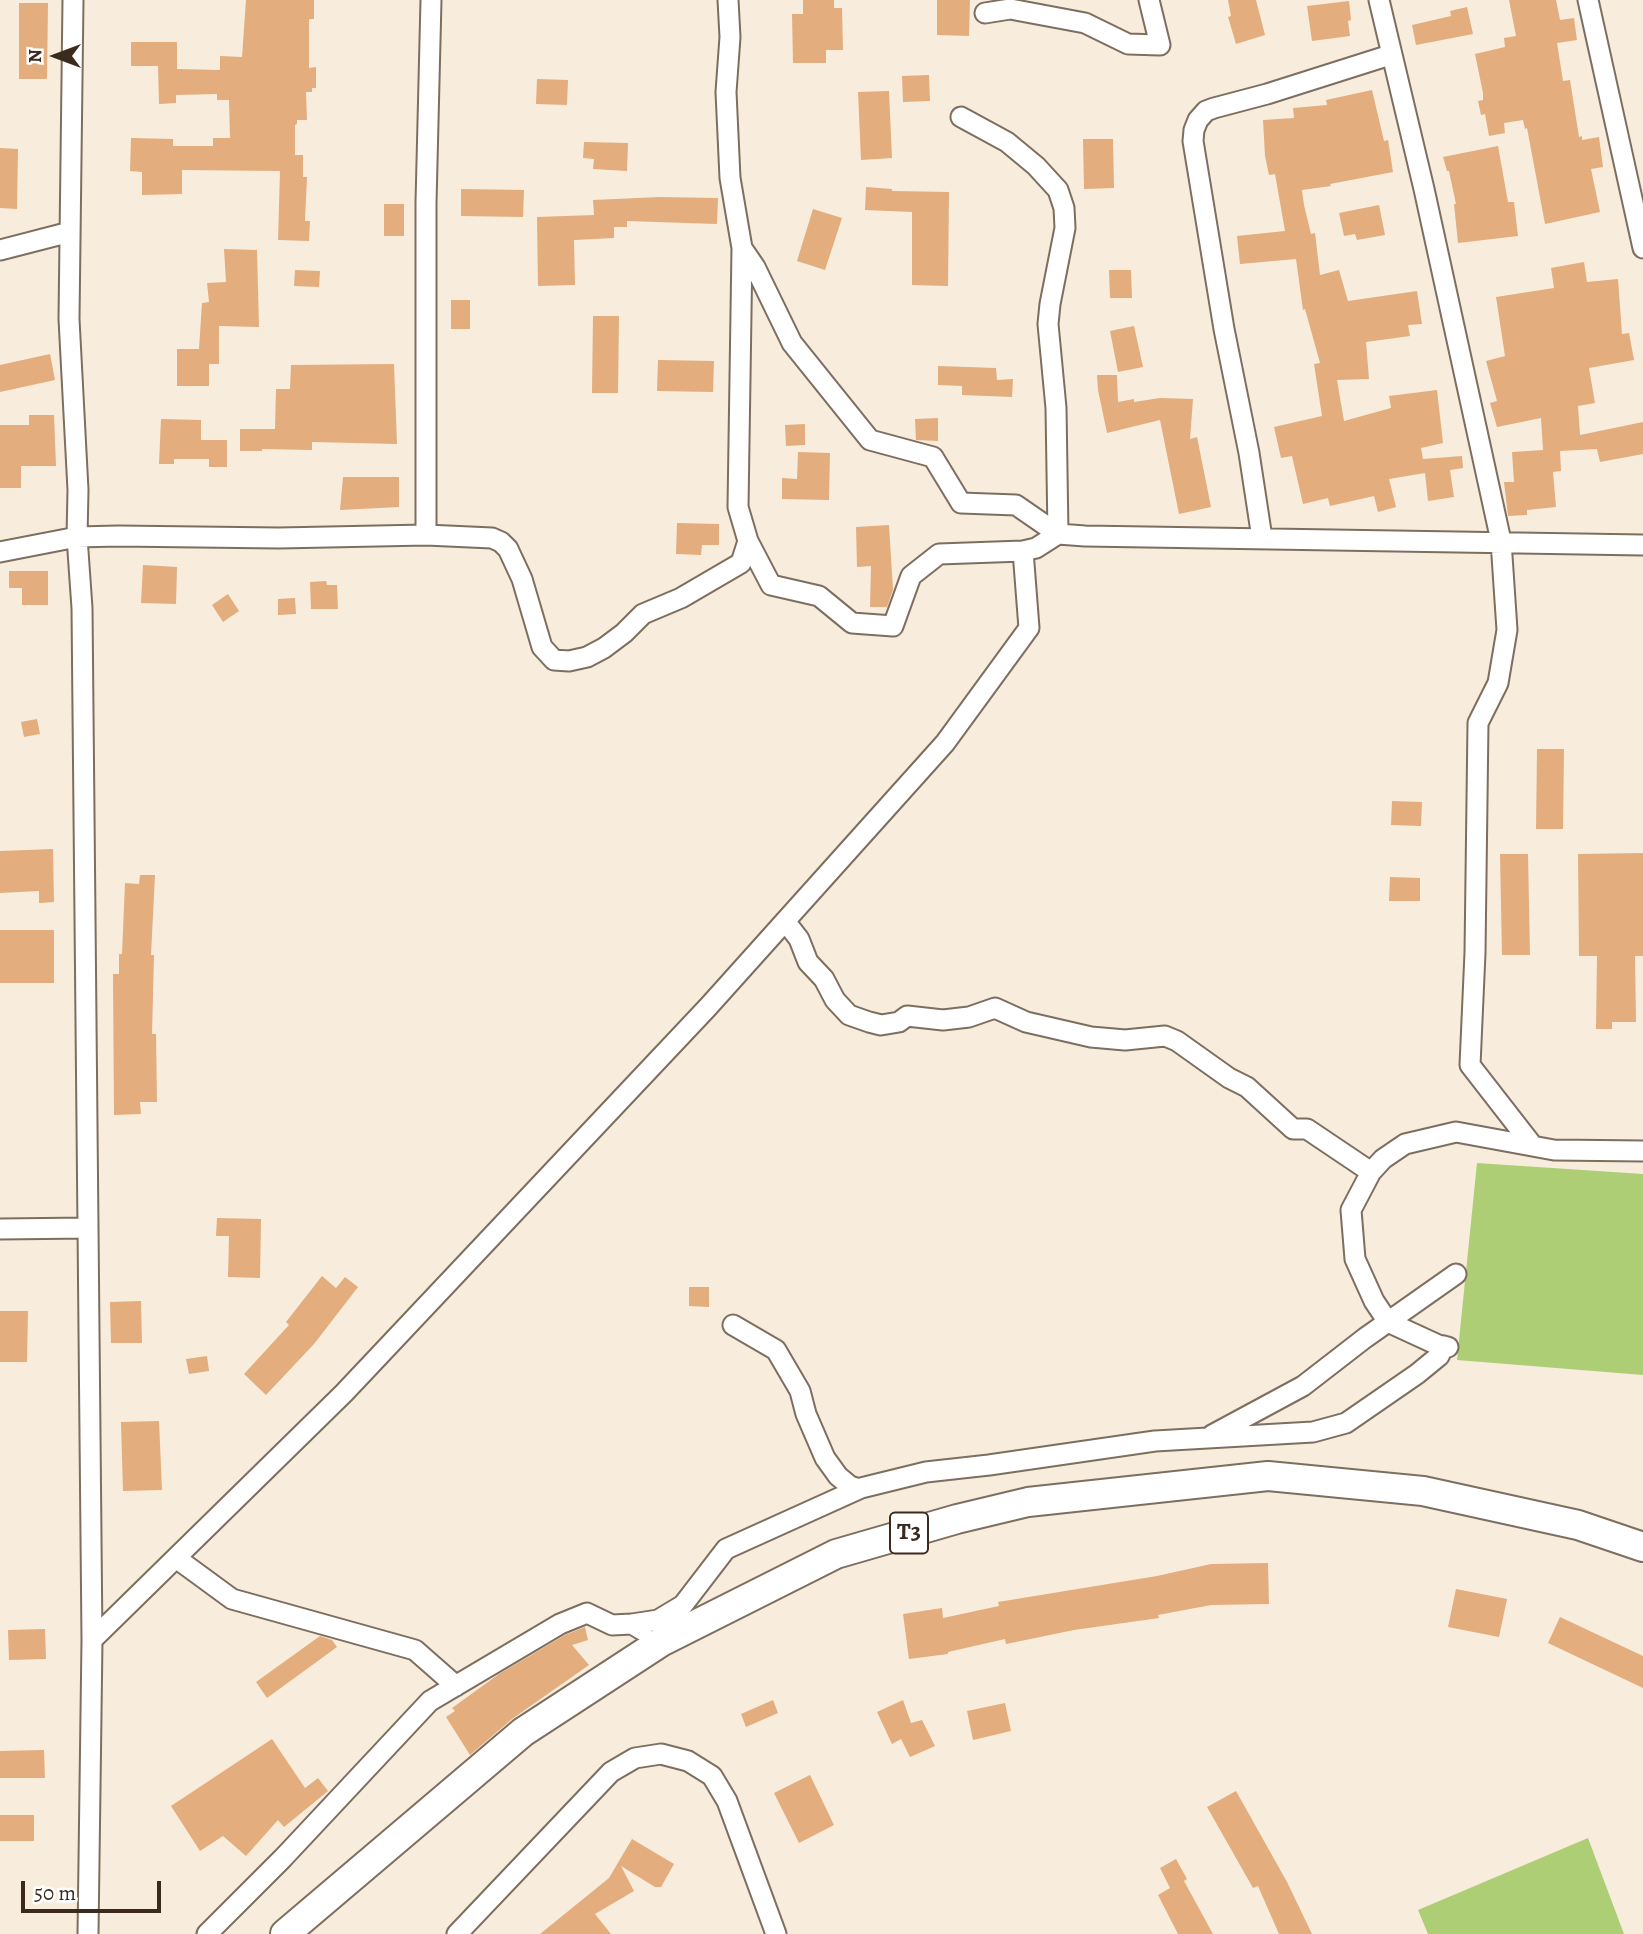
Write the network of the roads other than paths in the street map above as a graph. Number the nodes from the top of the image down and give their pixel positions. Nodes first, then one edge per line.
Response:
1 (73, 0) edge
2 (431, 0) edge
3 (727, 0) edge
4 (1149, 0) edge
5 (1379, 0) edge
6 (1588, 0) edge
7 (985, 13) dead end
8 (1390, 55) junction
9 (961, 117) dead end
10 (70, 232) junction
11 (741, 248) junction
12 (1643, 248) edge
13 (0, 250) edge
14 (1058, 534) junction
15 (426, 536) junction
16 (77, 537) junction
17 (1262, 538) junction
18 (748, 541) junction
19 (1501, 541) junction
20 (1643, 545) edge
21 (1023, 551) junction
22 (0, 552) edge
23 (785, 921) junction
24 (1533, 1146) junction
25 (1643, 1151) edge
26 (1371, 1172) junction
27 (88, 1228) junction
28 (0, 1229) edge
29 (1456, 1274) dead end
30 (1388, 1322) junction
31 (733, 1325) dead end
32 (1208, 1437) junction
33 (859, 1489) junction
34 (1643, 1547) edge
35 (176, 1558) junction
36 (632, 1624) junction
37 (92, 1640) junction
38 (661, 1642) junction
39 (456, 1686) junction
40 (88, 1934) edge
41 (207, 1934) edge
42 (285, 1934) edge
43 (457, 1934) edge
44 (776, 1934) edge

1 - 10 street
2 - 15 street
3 - 11 street
4 - 7 street
5 - 8 street
6 - 12 street
8 - 17 street
8 - 19 street
9 - 14 street
10 - 13 street
10 - 16 street
11 - 14 street
11 - 18 street
14 - 17 street
14 - 21 street
15 - 16 street
15 - 18 street
16 - 22 street
16 - 27 street
17 - 19 street
18 - 21 street
19 - 20 street
19 - 24 street
21 - 23 street
23 - 26 street
23 - 35 street
24 - 25 street
24 - 26 street
26 - 30 street
27 - 28 street
27 - 37 street
29 - 30 street
30 - 32 street
30 - 32 street
31 - 33 street
32 - 33 street
33 - 36 street
34 - 38 highway, T3
35 - 37 street
35 - 39 street
36 - 38 street
36 - 39 street
37 - 40 street
38 - 42 highway, T3
39 - 41 street
43 - 44 street

